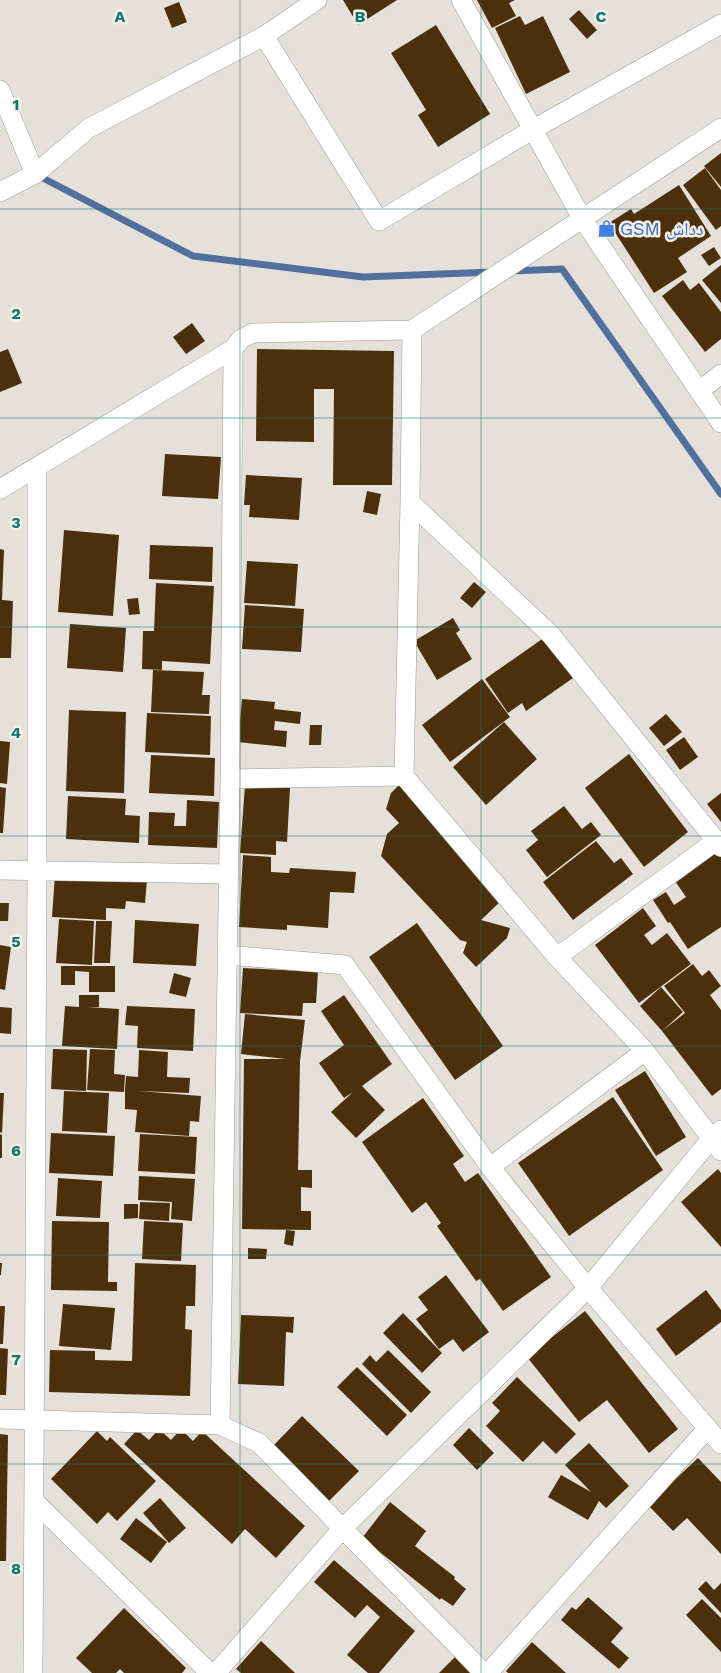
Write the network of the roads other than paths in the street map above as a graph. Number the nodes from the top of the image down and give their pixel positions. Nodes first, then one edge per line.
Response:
1 (317, 0) edge
2 (461, 0) edge
3 (721, 24) edge
4 (264, 36) junction
5 (0, 90) edge
6 (721, 128) edge
7 (532, 130) junction
8 (34, 174) junction
9 (0, 192) edge
10 (583, 220) junction
11 (412, 330) junction
12 (233, 349) junction
13 (721, 374) edge
14 (699, 391) junction
15 (721, 423) edge
16 (37, 468) junction
17 (0, 489) edge
18 (410, 502) junction
19 (404, 776) junction
20 (230, 779) junction
21 (718, 844) edge
22 (0, 870) edge
23 (37, 871) junction
24 (229, 874) junction
25 (227, 955) junction
26 (557, 957) junction
27 (645, 1051) junction
28 (718, 1140) edge
29 (490, 1167) junction
30 (588, 1288) junction
31 (0, 1419) edge
32 (33, 1420) junction
33 (220, 1425) junction
34 (708, 1428) junction
35 (721, 1444) edge
36 (34, 1501) junction
37 (342, 1529) junction
38 (33, 1673) edge
39 (210, 1673) edge
40 (216, 1673) edge
41 (486, 1673) edge

1 - 4 street
2 - 7 street
3 - 7 street
4 - 7 street
4 - 8 street
5 - 8 street
6 - 10 street
7 - 10 street
8 - 9 street
10 - 11 street
10 - 14 street
11 - 12 street
11 - 18 street
12 - 16 street
12 - 20 street
13 - 14 street
14 - 15 street
16 - 17 street
16 - 23 street
18 - 19 street
18 - 21 street
19 - 20 street
19 - 26 street
20 - 24 street
21 - 26 street
22 - 23 street
23 - 24 street
23 - 32 street
24 - 25 street
25 - 29 street
25 - 33 street
26 - 27 street
27 - 28 street
27 - 29 street
28 - 30 street
29 - 30 street
30 - 34 street
30 - 37 street
31 - 32 street
32 - 33 street
32 - 36 street
33 - 37 street
34 - 35 street
34 - 41 street
36 - 38 street
36 - 39 street
37 - 40 street
37 - 41 street

